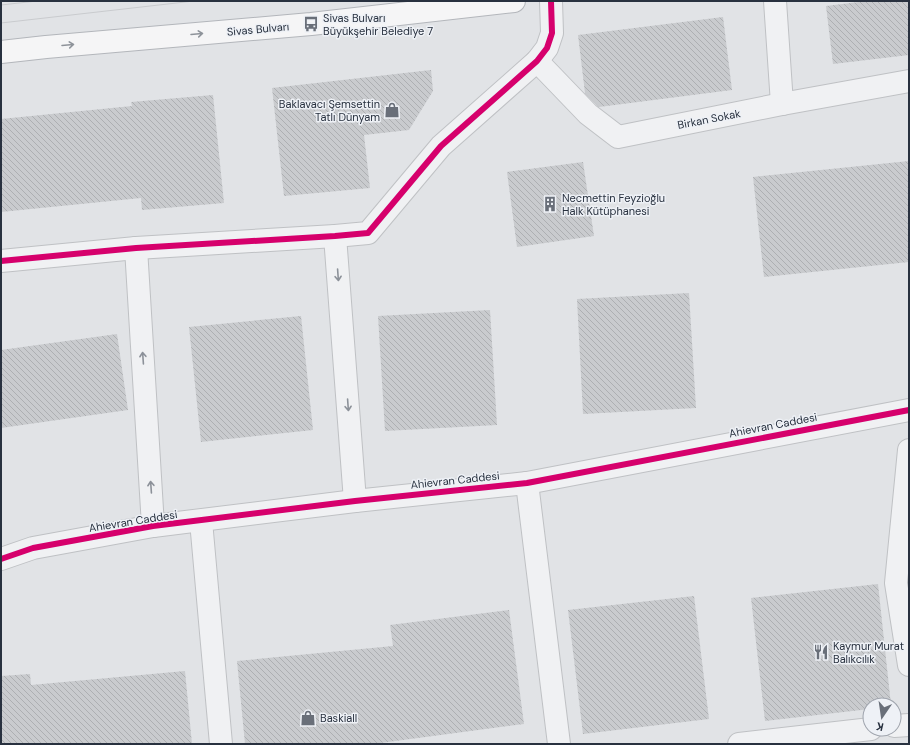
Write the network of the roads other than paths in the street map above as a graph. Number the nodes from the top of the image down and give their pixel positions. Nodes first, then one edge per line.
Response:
1 (514, 1) edge
2 (551, 1) edge
3 (775, 1) edge
4 (46, 47) junction
5 (1, 52) edge
6 (1, 61) edge
7 (537, 61) junction
8 (909, 81) edge
9 (782, 104) junction
10 (335, 236) junction
11 (136, 248) junction
12 (1, 261) edge
13 (909, 410) edge
14 (909, 450) edge
15 (527, 483) junction
16 (355, 501) junction
17 (201, 521) junction
18 (153, 526) junction
19 (1, 559) edge
20 (902, 582) edge
21 (909, 665) edge
22 (862, 730) edge
23 (221, 744) edge
24 (559, 744) edge
25 (739, 744) edge

4 -> 1 highway, Sivas Bulvarı
2 - 7 street
3 - 9 street
4 - 5 highway, Sivas Bulvarı
4 - 6 highway
7 - 9 street, Birkan Sokak
7 - 10 street
8 - 9 street, Birkan Sokak
10 - 11 street
10 -> 16 street
11 - 12 street
18 -> 11 street
13 - 15 street, Ahievran Caddesi
14 - 20 street
15 - 16 street, Ahievran Caddesi
15 - 24 street
16 - 17 street, Ahievran Caddesi
17 - 18 street, Ahievran Caddesi
17 - 23 street
18 - 19 street, Ahievran Caddesi
20 - 21 street
22 - 25 street

